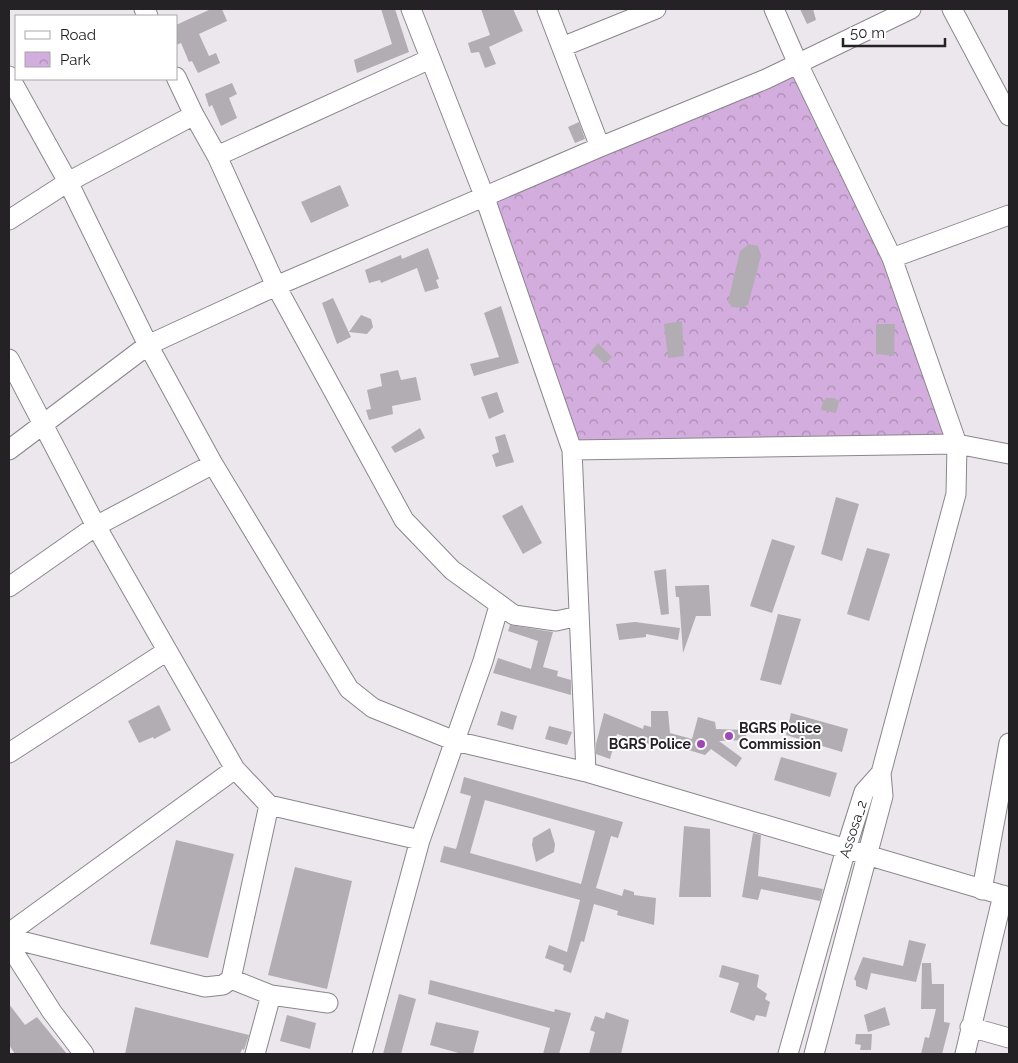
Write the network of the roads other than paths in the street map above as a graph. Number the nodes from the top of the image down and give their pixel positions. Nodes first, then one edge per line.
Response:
1 (411, 9) edge
2 (547, 9) edge
3 (656, 9) edge
4 (774, 9) edge
5 (912, 9) edge
6 (952, 9) edge
7 (562, 47) junction
8 (430, 59) junction
9 (798, 64) junction
10 (9, 76) edge
11 (177, 80) edge
12 (194, 115) junction
13 (1009, 116) edge
14 (600, 147) junction
15 (218, 156) junction
16 (68, 182) junction
17 (485, 198) junction
18 (1009, 215) edge
19 (9, 220) edge
20 (892, 258) junction
21 (276, 286) junction
22 (148, 345) junction
23 (9, 358) edge
24 (44, 425) junction
25 (957, 444) junction
26 (9, 450) edge
27 (572, 450) junction
28 (1009, 454) edge
29 (213, 464) junction
30 (96, 526) junction
31 (9, 587) edge
32 (499, 606) junction
33 (579, 616) junction
34 (167, 651) junction
35 (455, 741) junction
36 (9, 753) edge
37 (1008, 753) edge
38 (235, 769) junction
39 (586, 772) junction
40 (880, 773) junction
41 (270, 805) junction
42 (420, 840) junction
43 (846, 849) junction
44 (868, 854) junction
45 (982, 890) junction
46 (1006, 896) edge
47 (9, 933) edge
48 (9, 938) edge
49 (9, 945) edge
50 (231, 979) junction
51 (271, 995) junction
52 (328, 1003) dead end
53 (970, 1028) junction
54 (1009, 1038) edge
55 (84, 1054) edge
56 (255, 1054) edge
57 (362, 1054) edge
58 (788, 1054) edge
59 (814, 1054) edge
60 (965, 1054) edge

1 - 8 street
2 - 7 street
3 - 7 street
4 - 9 street
5 - 9 street
6 - 13 street
7 - 14 street
8 - 15 street
8 - 17 street
9 - 14 street
9 - 20 street
10 - 16 street
11 - 12 street
12 - 15 street
12 - 16 street
14 - 17 street
15 - 21 street
16 - 19 street
16 - 22 street
17 - 21 street
17 - 27 street
18 - 20 street
20 - 25 street
21 - 22 street
21 - 32 street
22 - 24 street
22 - 29 street
23 - 24 street
24 - 26 street
24 - 30 street
25 - 27 street
25 - 28 street
25 - 40 street
27 - 33 street
29 - 30 street
29 - 35 street
30 - 31 street
30 - 34 street
32 - 33 street
32 - 35 street
33 - 39 street
34 - 36 street
34 - 38 street
35 - 39 street
35 - 42 street
37 - 45 street
38 - 41 street
38 - 47 street
39 - 43 street
40 - 43 street, Assosa_2
40 - 44 street, Assosa_2
41 - 42 street
41 - 50 street
42 - 57 street
43 - 44 street
43 - 58 street, Assosa_2
44 - 45 street
44 - 59 street, Assosa_2
45 - 46 street
46 - 53 street
48 - 50 street
49 - 55 street
50 - 51 street
51 - 52 street
51 - 56 street
53 - 54 street
53 - 60 street

